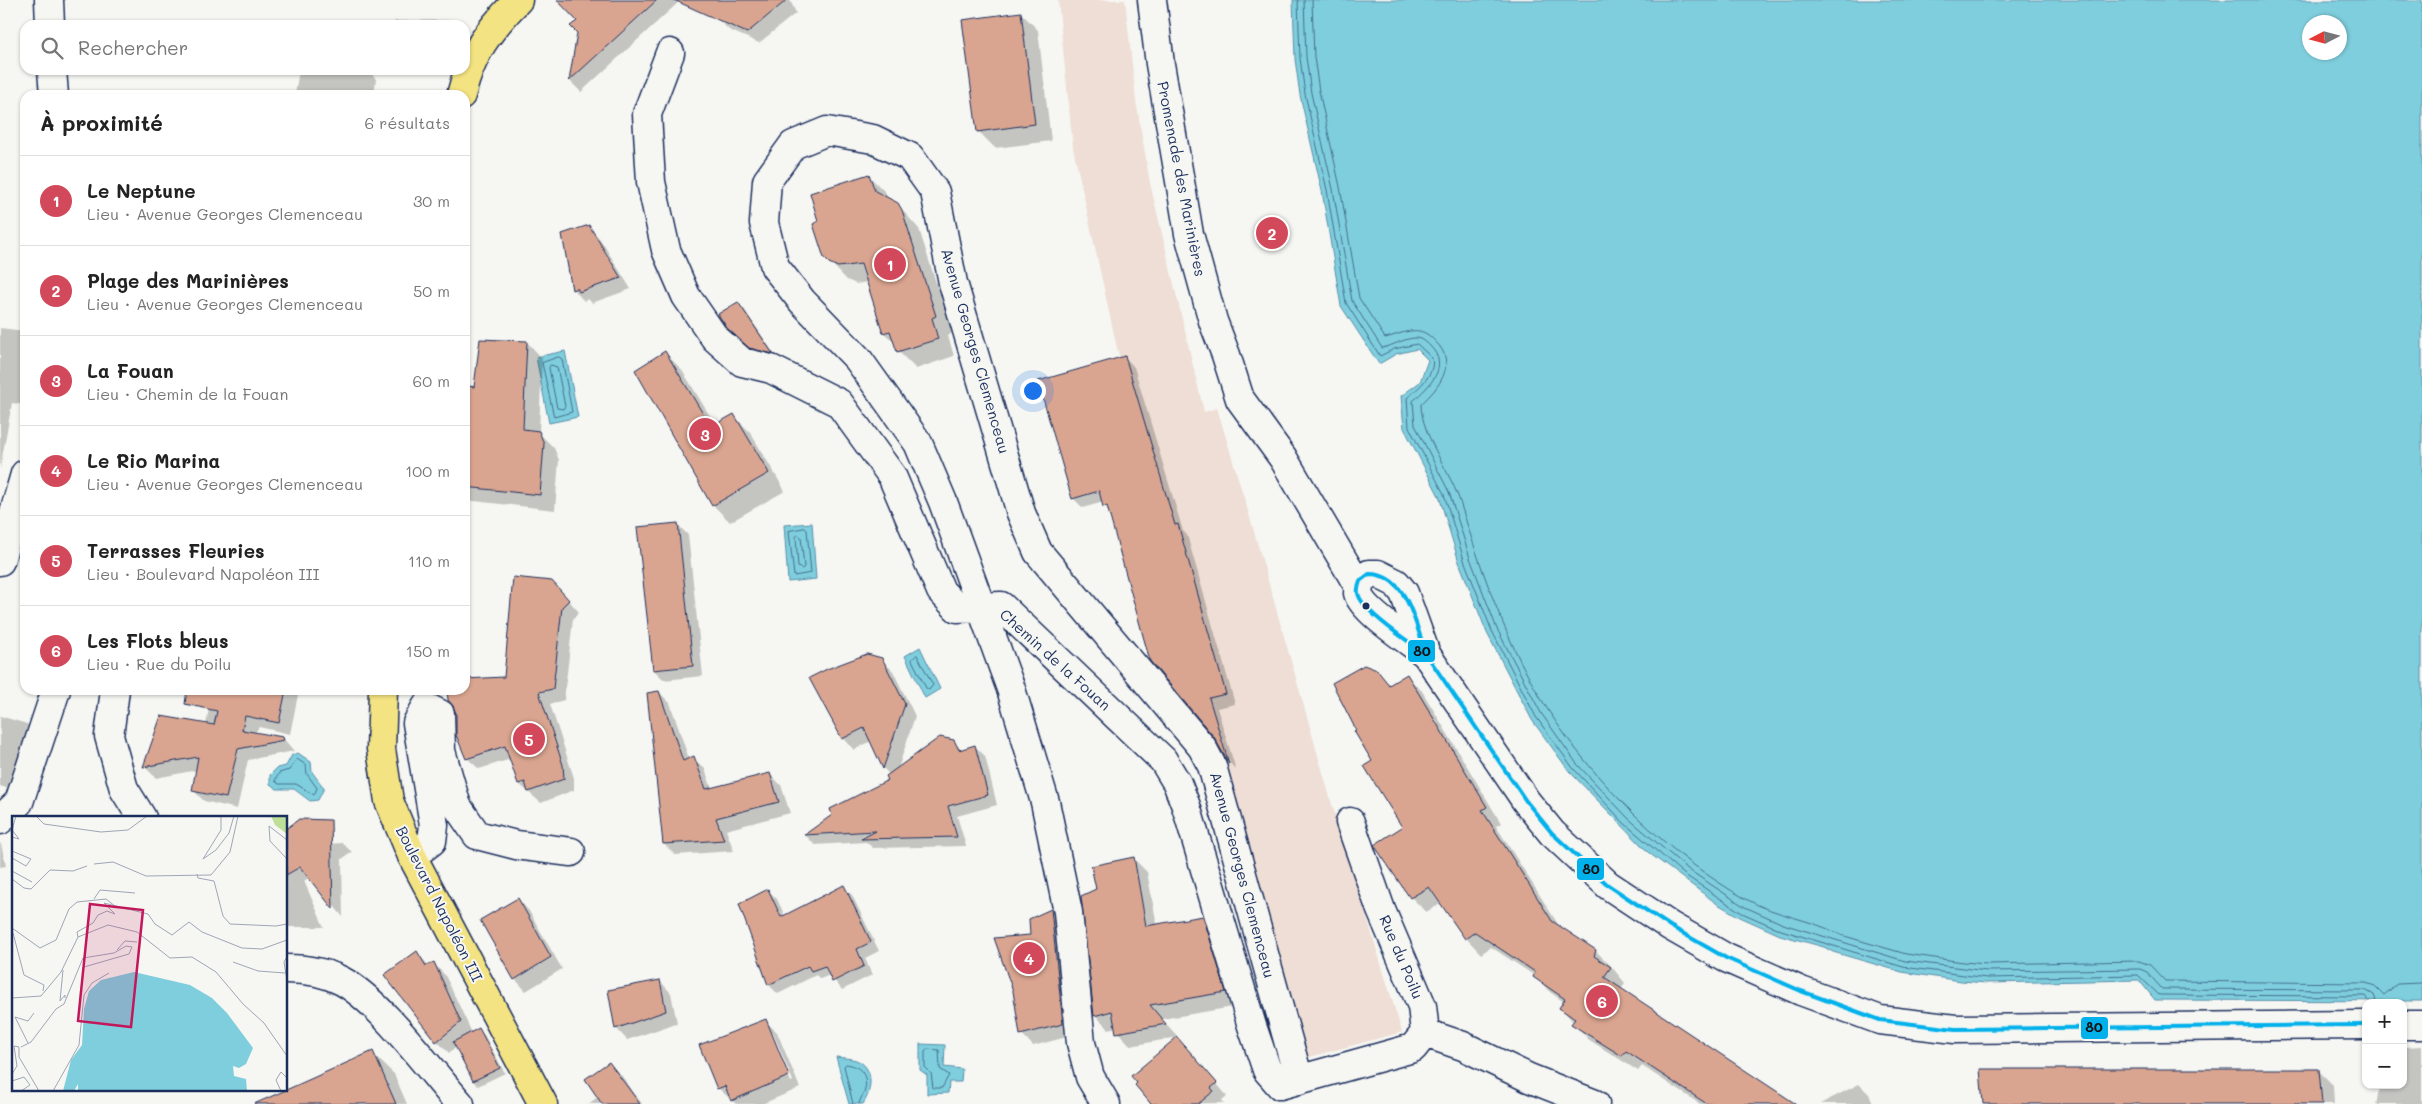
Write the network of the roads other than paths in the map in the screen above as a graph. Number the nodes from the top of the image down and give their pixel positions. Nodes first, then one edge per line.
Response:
1 (49, 0) edge
2 (518, 0) edge
3 (1152, 0) edge
4 (50, 20) edge
5 (670, 53) dead end
6 (470, 65) edge
7 (52, 75) edge
8 (466, 75) edge
9 (54, 90) edge
10 (462, 90) edge
11 (1226, 355) junction
12 (20, 491) edge
13 (0, 560) edge
14 (1364, 580) junction
15 (980, 608) junction
16 (1426, 654) junction
17 (54, 695) edge
18 (114, 695) edge
19 (383, 695) edge
20 (141, 816) edge
21 (0, 820) edge
22 (1350, 822) dead end
23 (571, 852) dead end
24 (412, 856) junction
25 (288, 970) edge
26 (2407, 1024) edge
27 (2422, 1024) edge
28 (2362, 1025) edge
29 (1425, 1033) junction
30 (1299, 1080) junction
31 (460, 1104) edge
32 (542, 1104) edge
33 (1106, 1104) edge
34 (1595, 1104) edge

1 - 4 street
2 - 6 main road
3 - 11 street, Promenade des Marinières
5 - 15 street, Chemin de la Fouan
7 - 9 street
8 - 10 main road
11 - 14 street, Promenade des Marinières
11 - 14 street, Promenade des Marinières
12 - 13 street
14 - 16 street, Promenade des Marinières
14 - 16 street, Promenade des Marinières
15 - 30 street, Chemin de la Fouan
15 - 30 street, Avenue Georges Clemenceau
15 - 33 street, Avenue Georges Clemenceau
16 - 28 street, Promenade des Marinières
17 - 21 street
18 - 20 street
19 - 24 main road, Boulevard Napoléon III
22 - 29 street, Rue du Poilu
23 - 24 street
24 - 32 main road, Boulevard Napoléon III
25 - 31 street
26 - 27 street
29 - 30 street, Chemin de la Fouan
29 - 34 street

